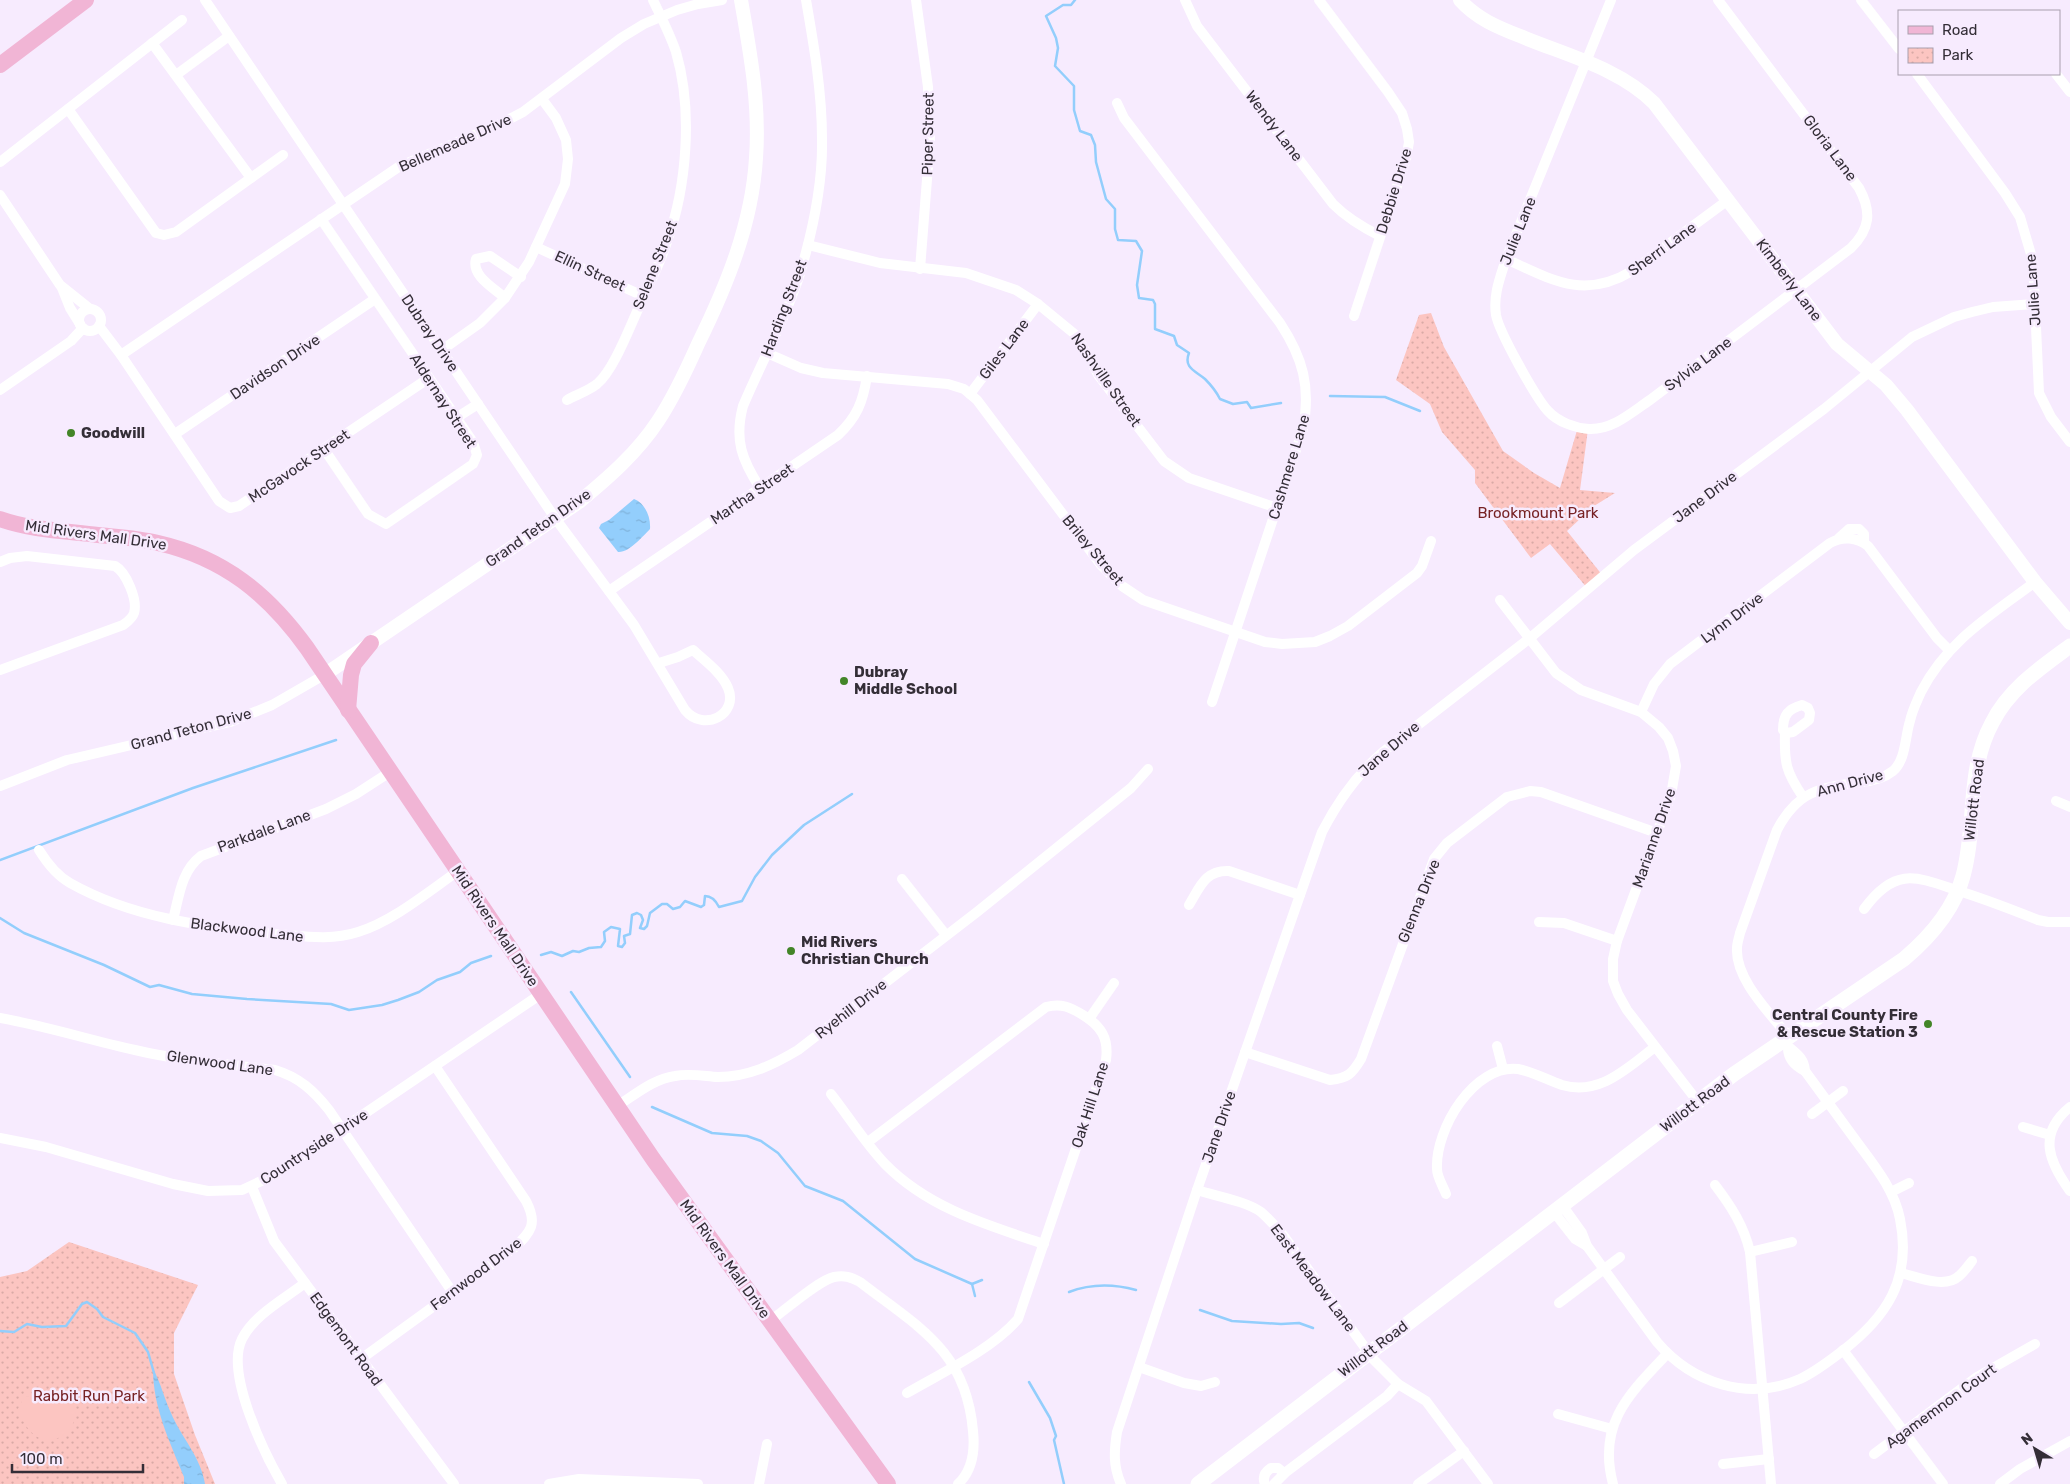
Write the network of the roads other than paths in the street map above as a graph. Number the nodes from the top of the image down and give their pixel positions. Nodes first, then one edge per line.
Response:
1 (86, 0) edge
2 (205, 0) edge
3 (654, 0) edge
4 (722, 0) edge
5 (740, 0) edge
6 (806, 0) edge
7 (916, 0) edge
8 (1184, 0) edge
9 (1318, 0) edge
10 (1461, 0) edge
11 (1611, 0) edge
12 (1718, 0) edge
13 (1862, 0) edge
14 (661, 16) junction
15 (182, 20) dead end
16 (229, 36) junction
17 (152, 43) junction
18 (1898, 48) edge
19 (1585, 62) junction
20 (0, 65) edge
21 (176, 75) junction
22 (1918, 75) edge
23 (2057, 75) edge
24 (2070, 92) edge
25 (542, 99) junction
26 (1117, 102) dead end
27 (68, 109) junction
28 (283, 155) dead end
29 (0, 162) edge
30 (251, 178) junction
31 (0, 195) edge
32 (1728, 200) junction
33 (344, 204) junction
34 (322, 219) junction
35 (1380, 236) junction
36 (808, 245) junction
37 (536, 247) junction
38 (1506, 259) junction
39 (920, 269) junction
40 (521, 277) junction
41 (60, 285) junction
42 (1796, 290) junction
43 (644, 296) junction
44 (505, 298) junction
45 (375, 299) junction
46 (1038, 304) junction
47 (2035, 304) junction
48 (90, 309) junction
49 (1354, 316) dead end
50 (81, 326) junction
51 (99, 326) junction
52 (442, 350) junction
53 (767, 353) junction
54 (121, 355) junction
55 (1869, 371) junction
56 (867, 376) junction
57 (429, 378) junction
58 (0, 390) edge
59 (970, 394) junction
60 (566, 400) dead end
61 (478, 404) junction
62 (456, 418) junction
63 (1595, 429) joint
64 (175, 434) junction
65 (2070, 442) edge
66 (324, 449) junction
67 (760, 488) junction
68 (1277, 508) junction
69 (555, 518) junction
70 (0, 519) edge
71 (1431, 542) dead end
72 (0, 562) edge
73 (2035, 582) junction
74 (609, 591) junction
75 (1500, 600) dead end
76 (2070, 624) edge
77 (1235, 632) junction
78 (1530, 638) junction
79 (371, 643) junction
80 (2070, 646) edge
81 (1949, 650) junction
82 (659, 663) junction
83 (0, 670) edge
84 (324, 675) junction
85 (1212, 702) dead end
86 (348, 710) junction
87 (1641, 712) junction
88 (1785, 732) dead end
89 (1148, 769) dead end
90 (390, 772) junction
91 (0, 786) edge
92 (1803, 797) junction
93 (2056, 801) dead end
94 (2070, 807) edge
95 (1657, 833) junction
96 (39, 850) dead end
97 (458, 871) junction
98 (902, 879) dead end
99 (1958, 890) junction
100 (1300, 895) junction
101 (1188, 905) dead end
102 (1864, 909) dead end
103 (173, 920) junction
104 (1539, 922) dead end
105 (2070, 922) edge
106 (946, 936) junction
107 (1617, 941) junction
108 (1114, 983) dead end
109 (541, 994) junction
110 (0, 1018) edge
111 (1089, 1019) junction
112 (1786, 1041) junction
113 (1497, 1046) dead end
114 (1655, 1047) junction
115 (1245, 1052) junction
116 (435, 1066) junction
117 (1503, 1069) junction
118 (1843, 1091) dead end
119 (831, 1094) dead end
120 (1698, 1102) junction
121 (1828, 1102) junction
122 (617, 1106) junction
123 (2070, 1107) edge
124 (1812, 1114) dead end
125 (2023, 1127) dead end
126 (342, 1128) junction
127 (2050, 1135) junction
128 (0, 1138) edge
129 (868, 1142) junction
130 (1909, 1183) dead end
131 (1715, 1185) dead end
132 (252, 1187) junction
133 (1197, 1190) junction
134 (2070, 1191) edge
135 (1891, 1192) junction
136 (1446, 1194) dead end
137 (1557, 1208) junction
138 (1792, 1242) dead end
139 (1044, 1244) junction
140 (1750, 1252) junction
141 (1620, 1258) dead end
142 (1972, 1261) dead end
143 (1604, 1270) junction
144 (1901, 1273) junction
145 (305, 1283) junction
146 (453, 1293) junction
147 (1559, 1303) dead end
148 (770, 1321) junction
149 (2035, 1344) dead end
150 (1843, 1350) junction
151 (1368, 1352) junction
152 (1667, 1354) junction
153 (361, 1359) junction
154 (954, 1365) junction
155 (1139, 1367) junction
156 (1215, 1382) dead end
157 (1398, 1384) junction
158 (1762, 1388) junction
159 (907, 1393) dead end
160 (1558, 1414) dead end
161 (1612, 1429) junction
162 (1904, 1432) junction
163 (2070, 1441) edge
164 (767, 1444) dead end
165 (1464, 1451) junction
166 (1874, 1454) dead end
167 (1769, 1459) junction
168 (1722, 1464) dead end
169 (1284, 1473) junction
170 (624, 1482) edge
171 (282, 1484) edge
172 (454, 1484) edge
173 (548, 1484) edge
174 (698, 1484) edge
175 (759, 1484) edge
176 (888, 1484) edge
177 (958, 1484) edge
178 (1121, 1484) edge
179 (1198, 1484) edge
180 (1265, 1484) edge
181 (1274, 1484) edge
182 (1418, 1484) edge
183 (1488, 1484) edge
184 (1613, 1484) edge
185 (1771, 1484) edge
186 (1943, 1484) edge
187 (2000, 1484) edge

1 - 20 main road
2 - 16 street, Dubray Drive
3 - 14 street, Selene Street
4 - 14 street, Bellemeade Drive
5 - 69 street, Grand Teton Drive
6 - 36 street, Harding Street
7 - 39 street, Piper Street
8 - 35 street, Wendy Lane
9 - 35 street, Debbie Drive
10 - 19 street, Kimberly Lane
11 - 19 street, Julie Lane
12 - 42 street, Gloria Lane
13 - 18 street
14 - 25 street, Bellemeade Drive
14 - 43 street, Selene Street
15 - 17 street
16 - 21 street
16 - 33 street, Dubray Drive
17 - 21 street
17 - 27 street
19 - 32 street, Kimberly Lane
19 - 38 street, Julie Lane
21 - 30 street
22 - 47 street, Julie Lane
23 - 24 street
25 - 33 street, Bellemeade Drive
25 - 37 street
26 - 68 street, Cashmere Lane
27 - 29 street
27 - 30 street
28 - 30 street
31 - 41 street
32 - 38 street, Sherri Lane
32 - 42 street, Kimberly Lane
33 - 34 street, Bellemeade Drive
33 - 52 street, Dubray Drive
34 - 45 street, Aldernay Street
34 - 54 street, Bellemeade Drive
35 - 49 street, Debbie Drive
36 - 39 street, Nashville Street
36 - 53 street, Harding Street
37 - 40 street
37 - 43 street, Ellin Street
38 - 63 street, Julie Lane
39 - 46 street, Nashville Street
40 - 44 street
40 - 44 street
41 - 48 street
41 - 50 street
42 - 55 street, Kimberly Lane
42 - 63 street, Sylvia Lane
43 - 60 street, Selene Street
44 - 52 street
45 - 57 street, Aldernay Street
45 - 64 street, Davidson Drive
46 - 59 street, Giles Lane
46 - 68 street, Nashville Street
47 - 55 street, Jane Drive
47 - 65 street, Julie Lane
48 - 50 street
48 - 51 street
50 - 51 street
50 - 58 street
51 - 54 street, McGavock Street
52 - 61 street, Dubray Drive
53 - 56 street, Briley Street
53 - 67 street, Harding Street
54 - 64 street, McGavock Street
55 - 73 street, Kimberly Lane
55 - 78 street, Jane Drive
56 - 59 street, Briley Street
56 - 67 street, Martha Street
57 - 62 street, Aldernay Street
57 - 66 street, McGavock Street
59 - 77 street, Briley Street
61 - 62 street
61 - 69 street, Dubray Drive
62 - 66 street, Aldernay Street
64 - 66 street, McGavock Street
67 - 74 street, Martha Street
68 - 77 street, Cashmere Lane
69 - 74 street, Dubray Drive
69 - 79 street, Grand Teton Drive
70 - 84 main road, Mid Rivers Mall Drive
71 - 77 street, Briley Street
72 - 83 street
73 - 76 street, Kimberly Lane
73 - 81 street, Ann Drive
74 - 82 street, Dubray Drive
75 - 78 street, Marianne Drive
77 - 85 street, Cashmere Lane
78 - 87 street, Marianne Drive
78 - 100 street, Jane Drive
79 - 84 street, Grand Teton Drive
79 - 86 main road
80 - 99 main road, Willott Road
81 - 87 street, Lynn Drive
81 - 92 street, Ann Drive
82 - 82 street, Dubray Drive
84 - 86 main road, Mid Rivers Mall Drive
84 - 91 street, Grand Teton Drive
86 - 90 main road, Mid Rivers Mall Drive
87 - 95 street, Marianne Drive
88 - 92 street
89 - 106 street, Ryehill Drive
90 - 97 main road, Mid Rivers Mall Drive
90 - 103 street, Parkdale Lane
92 - 112 street, Ann Drive
93 - 94 street
95 - 107 street, Marianne Drive
95 - 115 street, Glenna Drive
96 - 103 street, Blackwood Lane
97 - 103 street, Blackwood Lane
97 - 109 main road, Mid Rivers Mall Drive
98 - 106 street
99 - 102 street
99 - 105 street
99 - 112 main road, Willott Road
100 - 101 street
100 - 115 street, Jane Drive
104 - 107 street
106 - 122 street, Ryehill Drive
107 - 114 street, Marianne Drive
108 - 111 street
109 - 116 street, Countryside Drive
109 - 122 main road, Mid Rivers Mall Drive
110 - 126 street, Glenwood Lane
111 - 129 street, Oak Hill Lane
111 - 139 street, Oak Hill Lane
112 - 120 main road, Willott Road
112 - 121 street, Ann Drive
113 - 117 street
114 - 117 street
114 - 120 street, Marianne Drive
115 - 133 street, Jane Drive
116 - 126 street, Countryside Drive
116 - 146 street, Fernwood Drive
117 - 136 street
118 - 121 street
119 - 129 street
120 - 137 main road, Willott Road
121 - 124 street
121 - 135 street, Ann Drive
122 - 148 main road, Mid Rivers Mall Drive
123 - 127 street
125 - 127 street
126 - 132 street, Countryside Drive
126 - 146 street, Glenwood Lane
127 - 134 street
128 - 132 street, Countryside Drive
129 - 139 street
130 - 135 street
131 - 140 street
132 - 145 street, Edgemont Road
133 - 151 street, East Meadow Lane
133 - 155 street, Jane Drive
135 - 144 street, Ann Drive
137 - 143 street, Ann Drive
137 - 151 main road, Willott Road
138 - 140 street
139 - 154 street, Oak Hill Lane
140 - 158 street
141 - 143 street
142 - 144 street
143 - 147 street
143 - 152 street, Ann Drive
144 - 150 street, Ann Drive
145 - 153 street, Edgemont Road
145 - 171 street
146 - 153 street, Fernwood Drive
148 - 154 street
148 - 176 main road, Mid Rivers Mall Drive
149 - 162 street, Agamemnon Court
150 - 158 street, Ann Drive
150 - 162 street
151 - 157 street, East Meadow Lane
151 - 179 main road, Willott Road
152 - 158 street, Ann Drive
152 - 161 street
153 - 172 street, Edgemont Road
154 - 159 street, Oak Hill Lane
154 - 177 street
155 - 156 street
155 - 178 street, Jane Drive
157 - 165 street, East Meadow Lane
157 - 169 street
158 - 167 street
160 - 161 street
161 - 184 street
162 - 166 street, Agamemnon Court
162 - 186 street
163 - 187 street
164 - 175 street
165 - 182 street
165 - 183 street, East Meadow Lane
167 - 168 street
167 - 185 street
169 - 180 street
169 - 181 street
170 - 173 street
170 - 174 street

